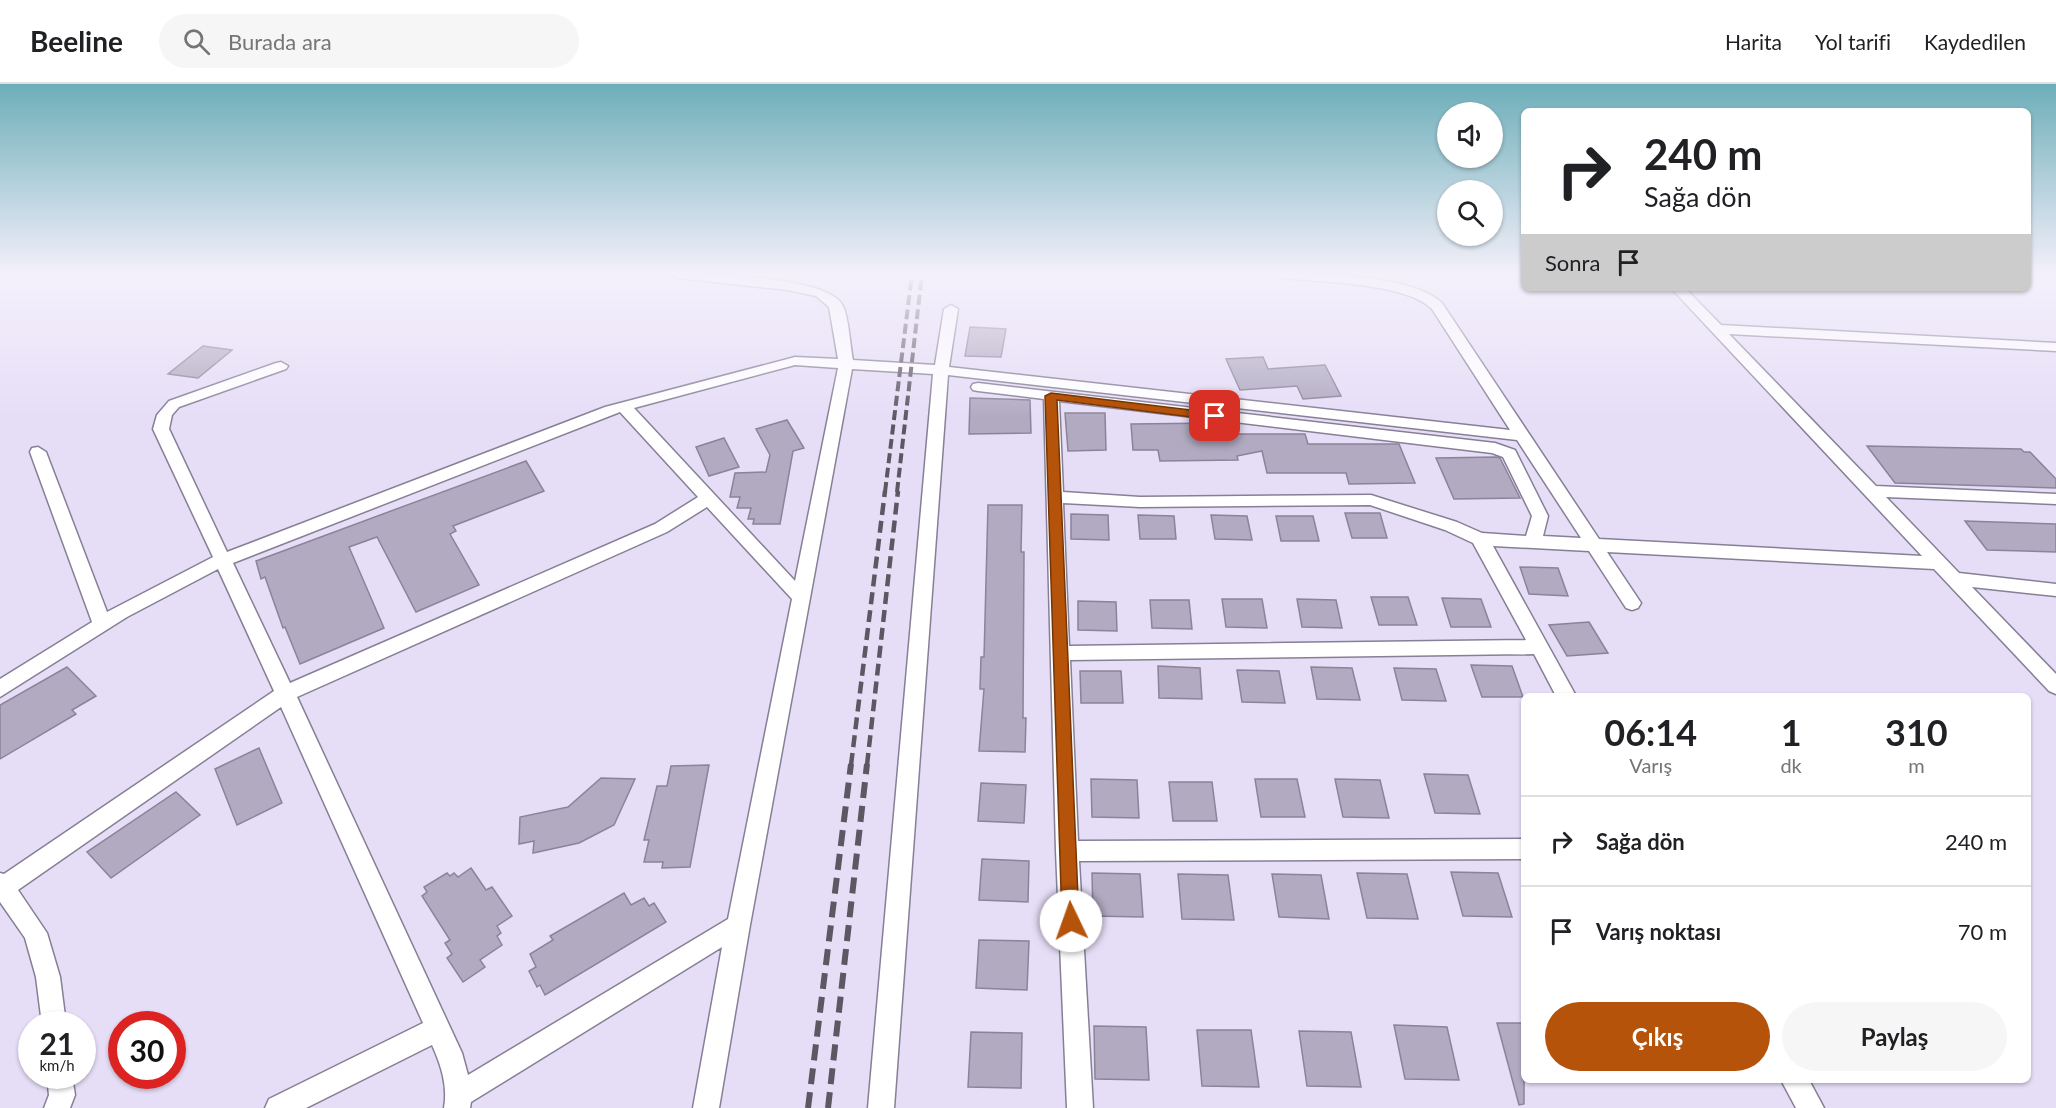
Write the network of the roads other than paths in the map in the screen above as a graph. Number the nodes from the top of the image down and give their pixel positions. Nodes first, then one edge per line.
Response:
1 (839, 322) edge
2 (949, 322) edge
3 (1448, 322) edge
4 (1709, 322) edge
5 (1718, 331) junction
6 (2056, 347) edge
7 (846, 363) junction
8 (281, 366) dead end
9 (941, 370) junction
10 (972, 386) dead end
11 (1051, 396) junction
12 (623, 406) junction
13 (1524, 436) junction
14 (38, 452) dead end
15 (1869, 491) junction
16 (1054, 497) junction
17 (709, 498) junction
18 (2056, 499) edge
19 (1479, 539) junction
20 (1533, 542) junction
21 (1595, 545) junction
22 (221, 561) junction
23 (1937, 562) junction
24 (1952, 578) junction
25 (2056, 590) edge
26 (801, 598) junction
27 (1632, 603) dead end
28 (102, 624) junction
29 (1538, 647) junction
30 (1060, 653) junction
31 (2056, 686) edge
32 (0, 688) edge
33 (1564, 693) edge
34 (285, 694) junction
35 (1521, 849) edge
36 (1067, 851) junction
37 (2, 885) edge
38 (738, 925) junction
39 (52, 1011) edge
40 (438, 1029) junction
41 (1796, 1083) edge
42 (61, 1089) edge
43 (458, 1102) edge
44 (57, 1108) edge
45 (278, 1108) edge
46 (706, 1108) edge
47 (881, 1108) edge
48 (1080, 1108) edge
49 (1811, 1108) edge

1 - 7 street
2 - 9 street
3 - 13 street
4 - 5 street
5 - 6 street
5 - 15 street
7 - 9 street
7 - 12 street
7 - 26 street
8 - 22 street
9 - 13 street
9 - 47 street
10 - 11 street
11 - 16 street
11 - 20 street
12 - 17 street
12 - 22 street
13 - 21 street
14 - 28 street
15 - 18 street
15 - 23 street
16 - 19 street
16 - 30 street
17 - 26 street
17 - 34 street
19 - 20 street
19 - 29 street
20 - 21 street
21 - 23 street
21 - 27 street
22 - 28 street
22 - 34 street
23 - 24 street
24 - 25 street
24 - 31 street
26 - 38 street
28 - 32 street
29 - 30 street
29 - 33 street
30 - 36 street
34 - 37 street
34 - 40 street
35 - 36 street
36 - 48 street
37 - 39 street
38 - 43 street
38 - 46 street
40 - 43 street
40 - 45 street
41 - 49 street
42 - 44 street

